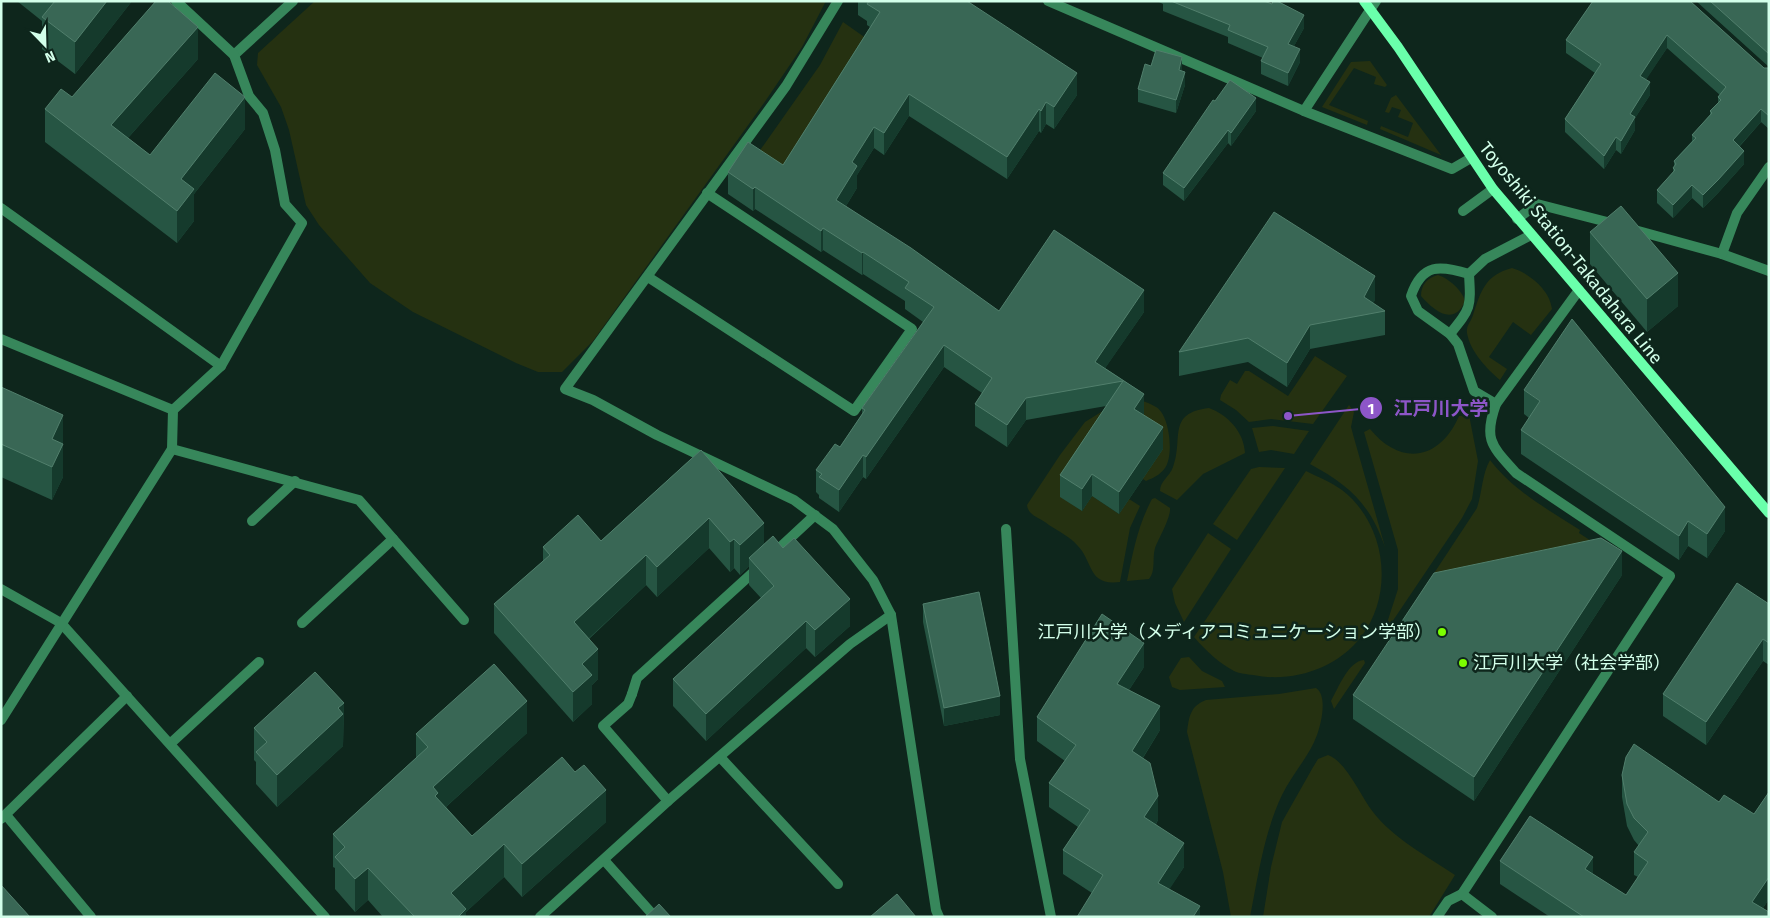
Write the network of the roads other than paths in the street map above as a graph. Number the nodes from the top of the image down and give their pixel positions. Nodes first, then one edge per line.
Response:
1 (176, 1) edge
2 (292, 1) edge
3 (838, 1) edge
4 (1054, 2) edge
5 (1370, 4) edge
6 (234, 55) junction
7 (1304, 111) junction
8 (1471, 158) junction
9 (1769, 167) edge
10 (1493, 189) junction
11 (707, 193) junction
12 (1, 208) edge
13 (1463, 211) dead end
14 (1517, 219) junction
15 (1531, 235) junction
16 (1722, 254) junction
17 (1769, 271) edge
18 (1468, 274) junction
19 (648, 277) junction
20 (1579, 290) junction
21 (1450, 334) junction
22 (1, 339) edge
23 (220, 366) junction
24 (1496, 404) junction
25 (173, 410) junction
26 (172, 449) junction
27 (295, 481) junction
28 (1769, 513) edge
29 (815, 516) junction
30 (252, 521) dead end
31 (1006, 529) dead end
32 (394, 539) junction
33 (1, 589) edge
34 (891, 615) junction
35 (464, 620) dead end
36 (61, 623) junction
37 (302, 623) dead end
38 (258, 662) dead end
39 (127, 696) junction
40 (1, 720) edge
41 (171, 743) junction
42 (720, 757) junction
43 (668, 801) junction
44 (4, 817) edge
45 (604, 860) junction
46 (838, 884) dead end
47 (1462, 894) junction
48 (91, 917) edge
49 (325, 917) edge
50 (540, 917) edge
51 (655, 917) edge
52 (939, 917) edge
53 (1051, 917) edge
54 (1437, 917) edge
55 (1492, 917) edge

1 - 6 street
2 - 6 street
3 - 11 street
4 - 7 street
5 - 7 street
5 - 8 main road, Toyoshiki Station-Takadahara Line
6 - 23 street
7 - 8 street
8 - 10 main road, Toyoshiki Station-Takadahara Line
9 - 16 street
10 - 13 street
10 - 14 main road, Toyoshiki Station-Takadahara Line
11 - 19 street
11 - 19 street
12 - 23 street
14 - 15 main road, Toyoshiki Station-Takadahara Line
14 - 16 street
15 - 18 street
15 - 20 main road, Toyoshiki Station-Takadahara Line
16 - 17 street
18 - 21 street
18 - 21 street
19 - 29 street
20 - 24 street
20 - 28 main road, Toyoshiki Station-Takadahara Line
21 - 24 street
22 - 25 street
23 - 25 street
24 - 47 street
25 - 26 street
26 - 27 street
26 - 36 street
27 - 30 street
27 - 32 street
29 - 34 street
29 - 43 street
31 - 53 street
32 - 35 street
32 - 37 street
33 - 36 street
34 - 42 street
34 - 52 street
36 - 39 street
36 - 40 street
38 - 41 street
39 - 41 street
39 - 44 street
41 - 49 street
42 - 43 street
42 - 46 street
43 - 45 street
44 - 48 street
45 - 50 street
45 - 51 street
47 - 54 street
47 - 55 street

